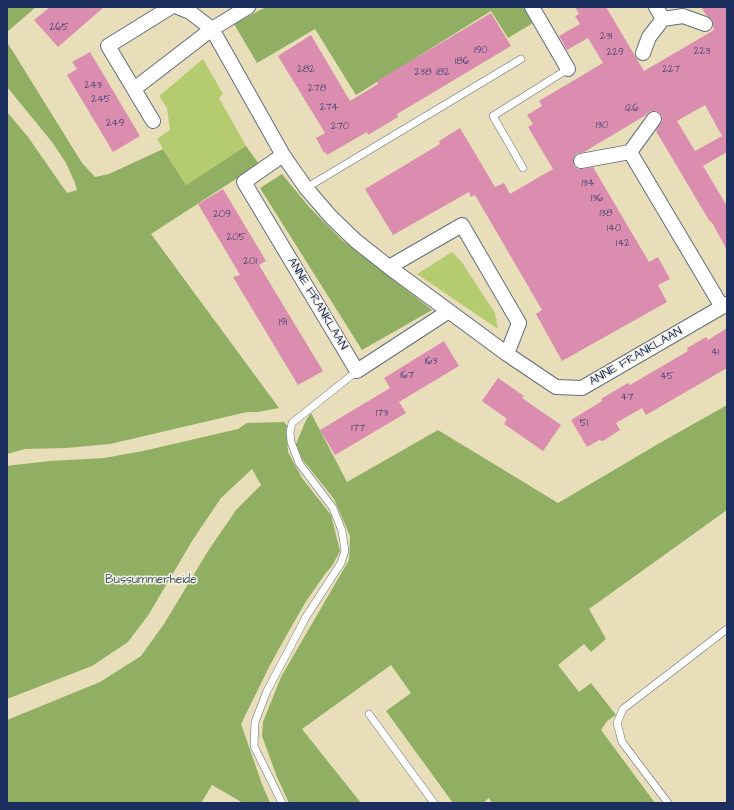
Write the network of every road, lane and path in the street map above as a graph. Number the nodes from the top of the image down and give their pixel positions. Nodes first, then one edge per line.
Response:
1 (171, 7) edge
2 (178, 7) edge
3 (248, 7) edge
4 (532, 7) edge
5 (656, 7) edge
6 (663, 19) junction
7 (705, 24) dead end
8 (212, 29) junction
9 (643, 53) dead end
10 (521, 59) dead end
11 (568, 69) joint
12 (134, 88) junction
13 (654, 119) dead end
14 (154, 121) dead end
15 (630, 152) junction
16 (283, 155) junction
17 (581, 161) dead end
18 (523, 168) dead end
19 (306, 188) junction
20 (389, 267) junction
21 (724, 306) edge
22 (449, 310) junction
23 (507, 354) junction
24 (357, 371) junction
25 (727, 629) edge
26 (369, 714) dead end
27 (282, 803) edge
28 (434, 803) edge
29 (668, 803) edge

1 - 12 street
2 - 8 street, ANNE FRANKLAAN
3 - 8 street
4 - 11 street
5 - 6 street
6 - 7 street
6 - 9 street
8 - 12 street
8 - 16 street, ANNE FRANKLAAN
10 - 19 lane
11 - 18 lane
12 - 14 street
13 - 15 street
15 - 17 street
15 - 21 street, ANNE FRANKLAAN
16 - 19 street, ANNE FRANKLAAN
16 - 24 street, ANNE FRANKLAAN
19 - 20 street, ANNE FRANKLAAN
20 - 22 street, ANNE FRANKLAAN
20 - 23 street
21 - 23 street, ANNE FRANKLAAN
22 - 23 street, ANNE FRANKLAAN
22 - 24 street
24 - 27 lane
25 - 29 lane
26 - 28 lane

